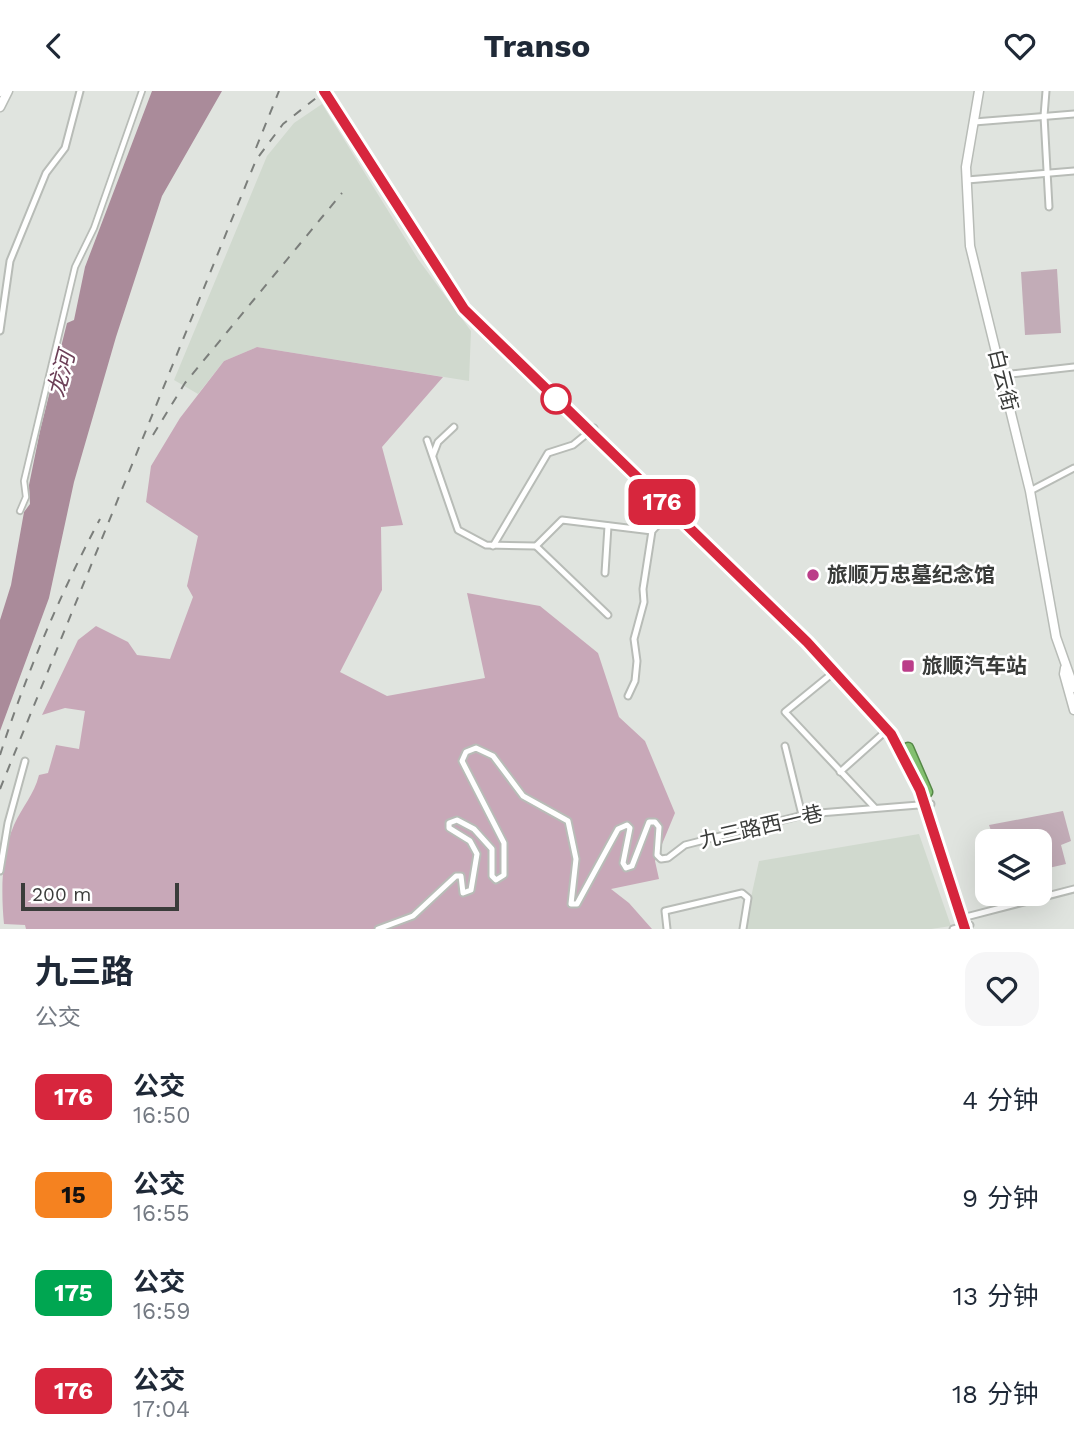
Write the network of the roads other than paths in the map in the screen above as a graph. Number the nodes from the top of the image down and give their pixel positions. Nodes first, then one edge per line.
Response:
1 (8, 91) edge
2 (80, 91) edge
3 (142, 91) edge
4 (324, 91) edge
5 (331, 91) edge
6 (979, 91) edge
7 (1046, 91) edge
8 (0, 107) edge
9 (1074, 114) edge
10 (1044, 116) junction
11 (974, 122) junction
12 (1074, 171) edge
13 (1047, 173) junction
14 (967, 180) junction
15 (1049, 207) dead end
16 (0, 331) edge
17 (1074, 367) edge
18 (1002, 375) junction
19 (454, 427) dead end
20 (592, 430) junction
21 (428, 440) dead end
22 (433, 455) junction
23 (1074, 468) edge
24 (1030, 491) junction
25 (673, 509) junction
26 (20, 512) dead end
27 (608, 526) junction
28 (652, 531) junction
29 (493, 545) junction
30 (536, 546) junction
31 (605, 573) dead end
32 (608, 615) dead end
33 (834, 673) junction
34 (1072, 683) edge
35 (628, 696) dead end
36 (1074, 710) edge
37 (887, 730) junction
38 (785, 746) dead end
39 (24, 761) dead end
40 (840, 772) junction
41 (928, 804) junction
42 (875, 808) junction
43 (802, 815) junction
44 (0, 871) edge
45 (1074, 888) edge
46 (967, 924) edge
47 (378, 929) edge
48 (667, 929) edge
49 (743, 929) edge
50 (953, 929) edge

1 - 8 main road
2 - 16 street
3 - 26 street
4 - 20 highway
5 - 20 highway
6 - 11 main road, 白云街
7 - 10 street
9 - 10 street
10 - 11 street
10 - 13 street
11 - 14 main road, 白云街
12 - 13 street
13 - 14 street
13 - 15 street
14 - 18 main road, 白云街
17 - 18 street
18 - 24 main road, 白云街
19 - 22 street
20 - 25 highway
20 - 29 street
21 - 22 street
22 - 29 street
23 - 24 street
24 - 34 main road, 白云街
25 - 28 street
25 - 33 highway
25 - 41 highway
27 - 28 street
27 - 30 street
27 - 31 street
28 - 35 street
29 - 30 street
30 - 32 street
33 - 37 highway
33 - 40 street
34 - 36 main road, 白云街
37 - 40 street
37 - 41 highway
38 - 43 street
39 - 44 street
40 - 42 street
41 - 42 street, 九三路西一巷
41 - 46 highway
42 - 43 street, 九三路西一巷
43 - 47 street, 九三路西一巷
45 - 46 street
46 - 50 street
48 - 49 street

